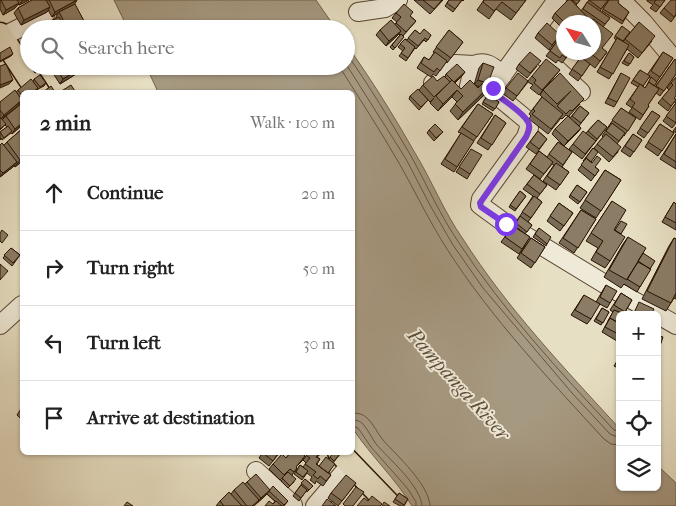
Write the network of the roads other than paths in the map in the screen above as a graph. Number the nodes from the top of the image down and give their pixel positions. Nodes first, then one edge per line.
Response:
1 (398, 0) edge
2 (557, 0) edge
3 (630, 3) edge
4 (358, 12) dead end
5 (45, 15) edge
6 (35, 20) edge
7 (20, 27) edge
8 (1, 36) edge
9 (528, 41) junction
10 (676, 62) edge
11 (20, 65) edge
12 (474, 65) junction
13 (27, 75) edge
14 (503, 75) junction
15 (433, 83) edge
16 (469, 86) edge
17 (37, 90) edge
18 (581, 92) dead end
19 (20, 307) edge
20 (0, 324) edge
21 (676, 325) edge
22 (345, 458) edge
23 (256, 471) dead end
24 (293, 506) edge
25 (314, 506) edge
26 (391, 506) edge

1 - 4 street
2 - 9 street
3 - 10 street
5 - 6 street
7 - 8 street
8 - 11 main road
9 - 14 street
9 - 18 street
12 - 14 street
12 - 15 street
12 - 16 street
13 - 17 main road
14 - 21 street
19 - 20 street
22 - 25 street
22 - 26 main road
23 - 24 street
24 - 25 street

